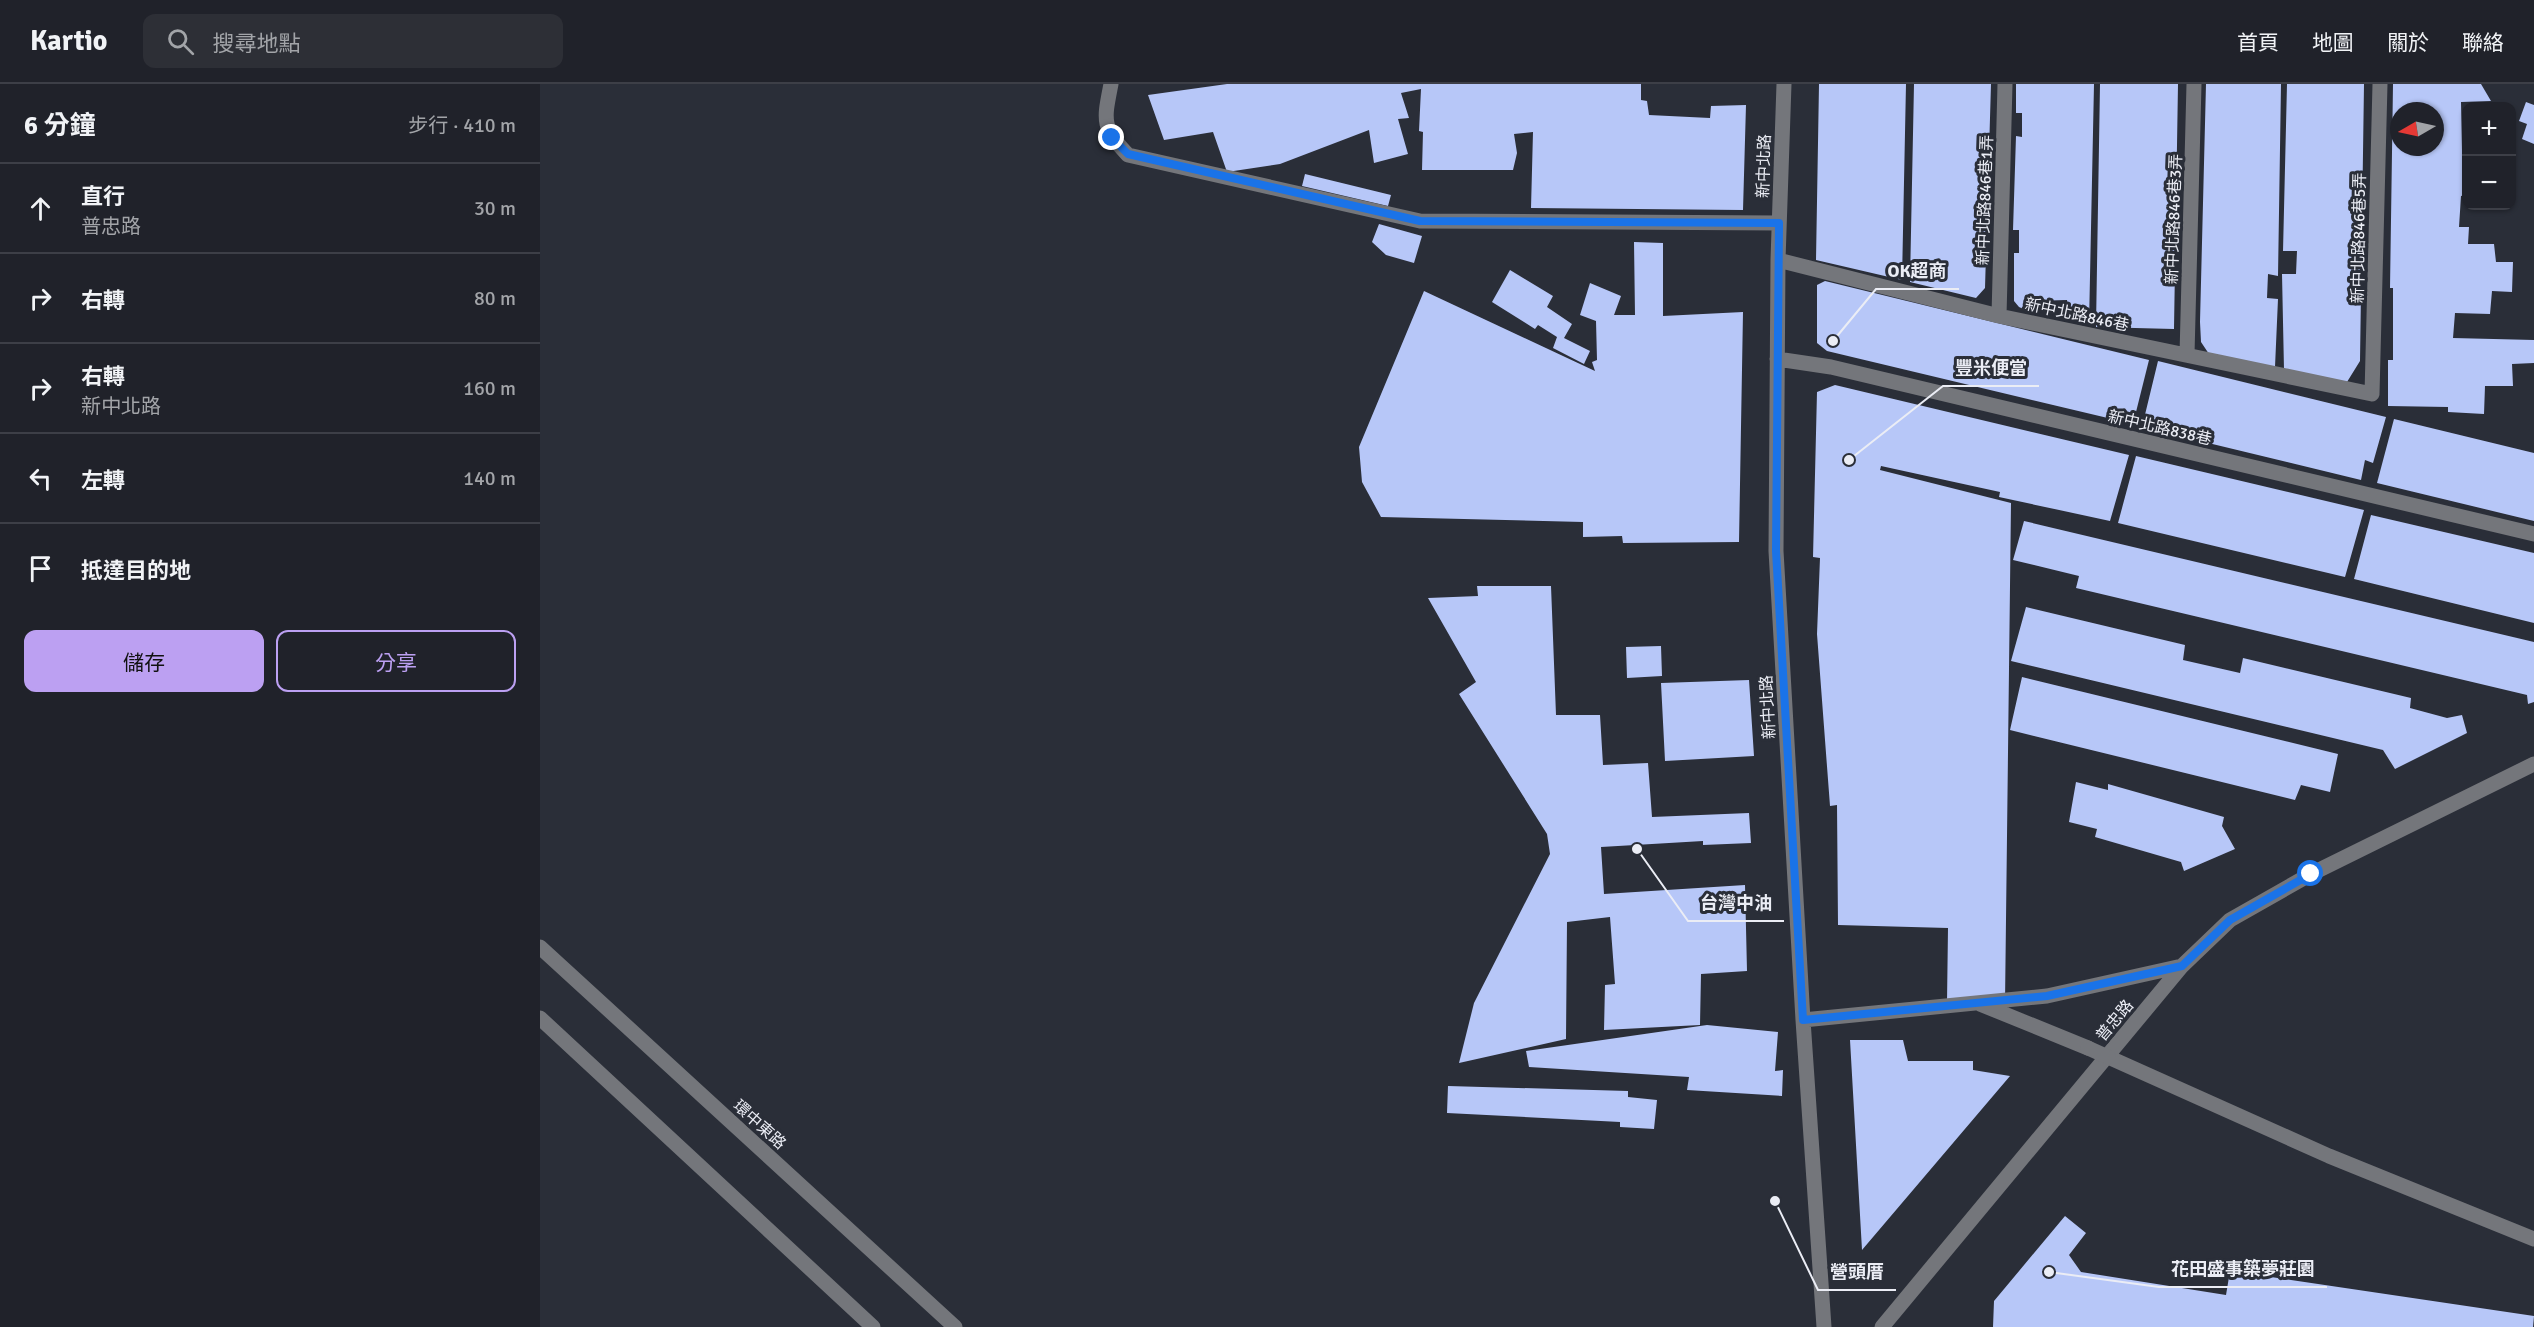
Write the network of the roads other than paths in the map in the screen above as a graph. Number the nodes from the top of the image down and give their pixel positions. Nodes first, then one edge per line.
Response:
1 (1111, 84) edge
2 (1784, 84) edge
3 (2005, 84) edge
4 (2194, 84) edge
5 (2380, 84) edge
6 (1779, 223) junction
7 (1778, 260) junction
8 (1999, 316) junction
9 (2187, 355) junction
10 (1777, 359) junction
11 (2372, 394) joint
12 (2534, 534) edge
13 (2534, 764) edge
14 (540, 947) edge
15 (2182, 966) junction
16 (1977, 1003) junction
17 (540, 1018) edge
18 (1803, 1020) junction
19 (2534, 1239) edge
20 (873, 1327) edge
21 (955, 1327) edge
22 (1824, 1327) edge
23 (1882, 1327) edge

1 - 6 street
2 - 6 street, 新中北路
3 - 8 street, 新中北路846巷1弄
4 - 9 street, 新中北路846巷3弄
5 - 11 street, 新中北路846巷5弄
6 - 7 street, 新中北路
7 - 8 street, 新中北路846巷
7 - 10 street, 新中北路
8 - 9 street, 新中北路846巷
9 - 11 street, 新中北路846巷
10 - 12 street, 新中北路838巷
10 - 18 street, 新中北路
13 - 15 street, 普忠路
14 - 21 street, 環中東路
15 - 16 street
15 - 23 street, 普忠路
16 - 18 street
16 - 19 street, bridge
17 - 20 street
18 - 22 street, 新中北路

